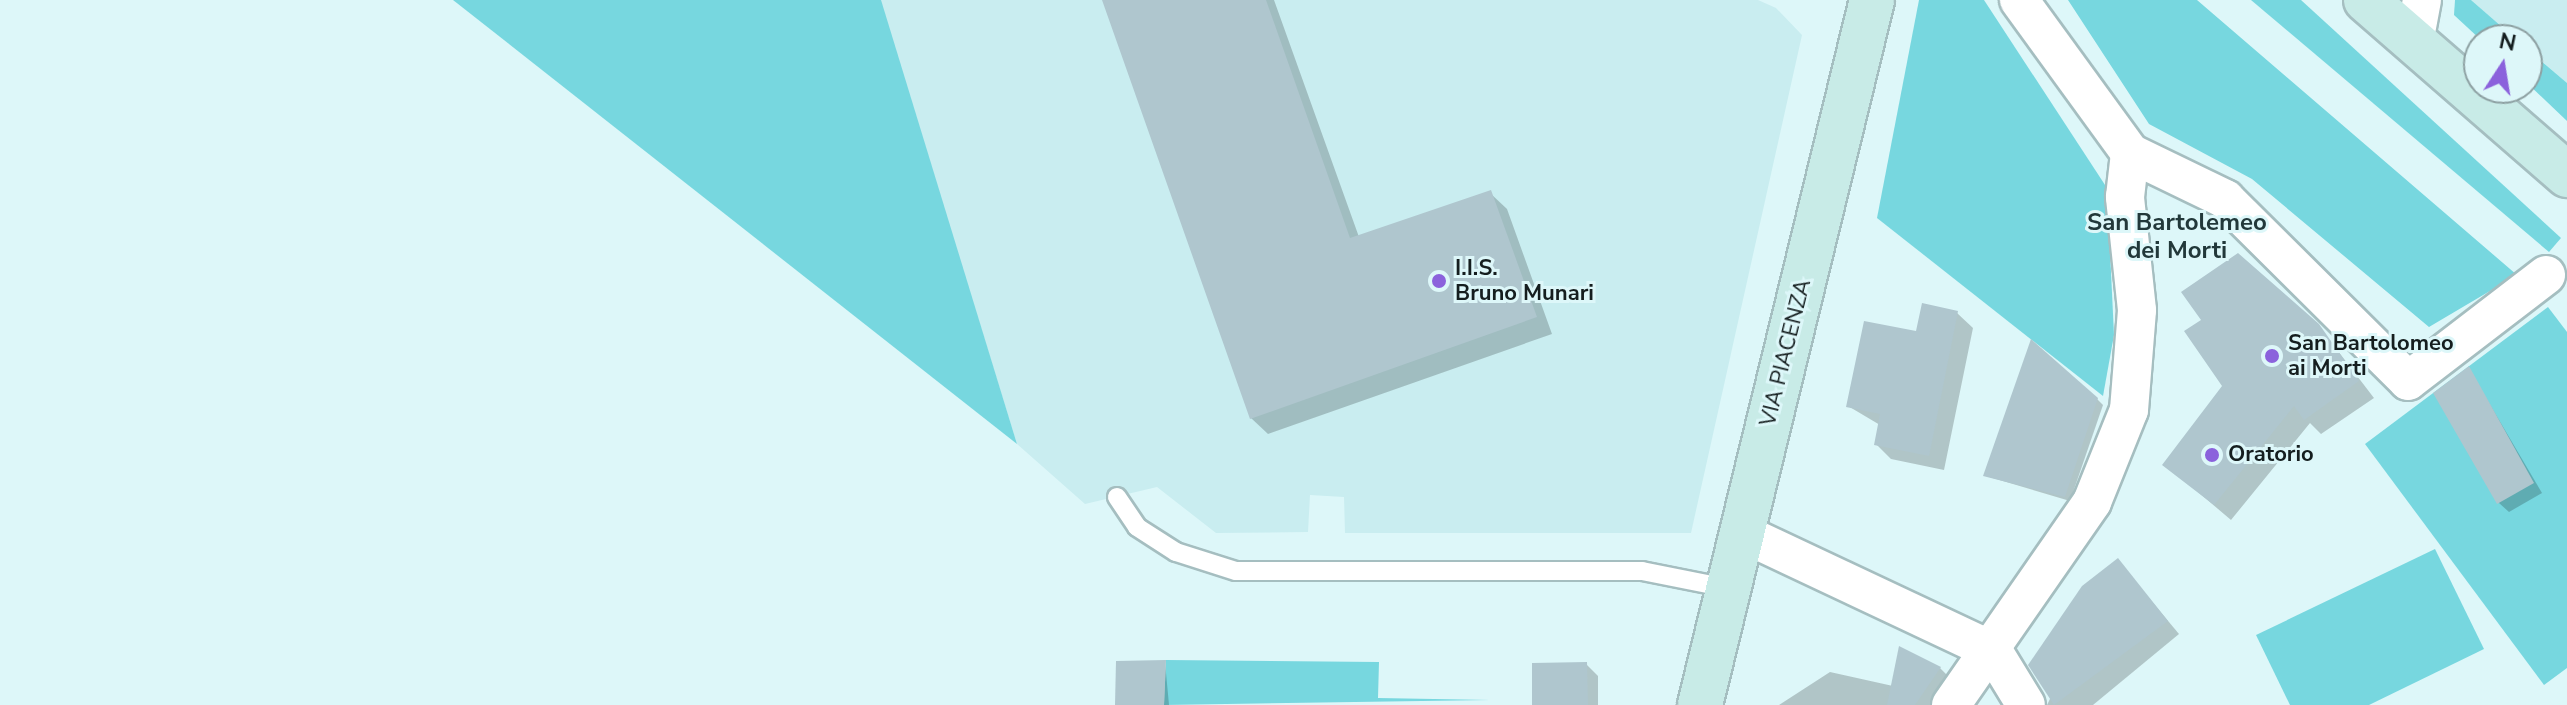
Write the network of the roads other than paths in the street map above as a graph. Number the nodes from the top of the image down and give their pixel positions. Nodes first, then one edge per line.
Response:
1 (1872, 0) edge
2 (2019, 0) edge
3 (2366, 0) edge
4 (2422, 0) edge
5 (2414, 43) junction
6 (2130, 153) junction
7 (2567, 175) edge
8 (2546, 275) dead end
9 (1117, 497) dead end
10 (1742, 533) junction
11 (1727, 588) junction
12 (1993, 651) junction
13 (1700, 705) edge
14 (1951, 705) edge
15 (2026, 705) edge

1 - 10 main road, VIA PIACENZA
2 - 6 street
3 - 5 main road
4 - 5 street
5 - 7 main road
6 - 8 street
6 - 12 street
9 - 11 lane
10 - 11 main road, VIA PIACENZA
10 - 12 street
11 - 13 main road, VIA PIACENZA
12 - 14 street
12 - 15 street

